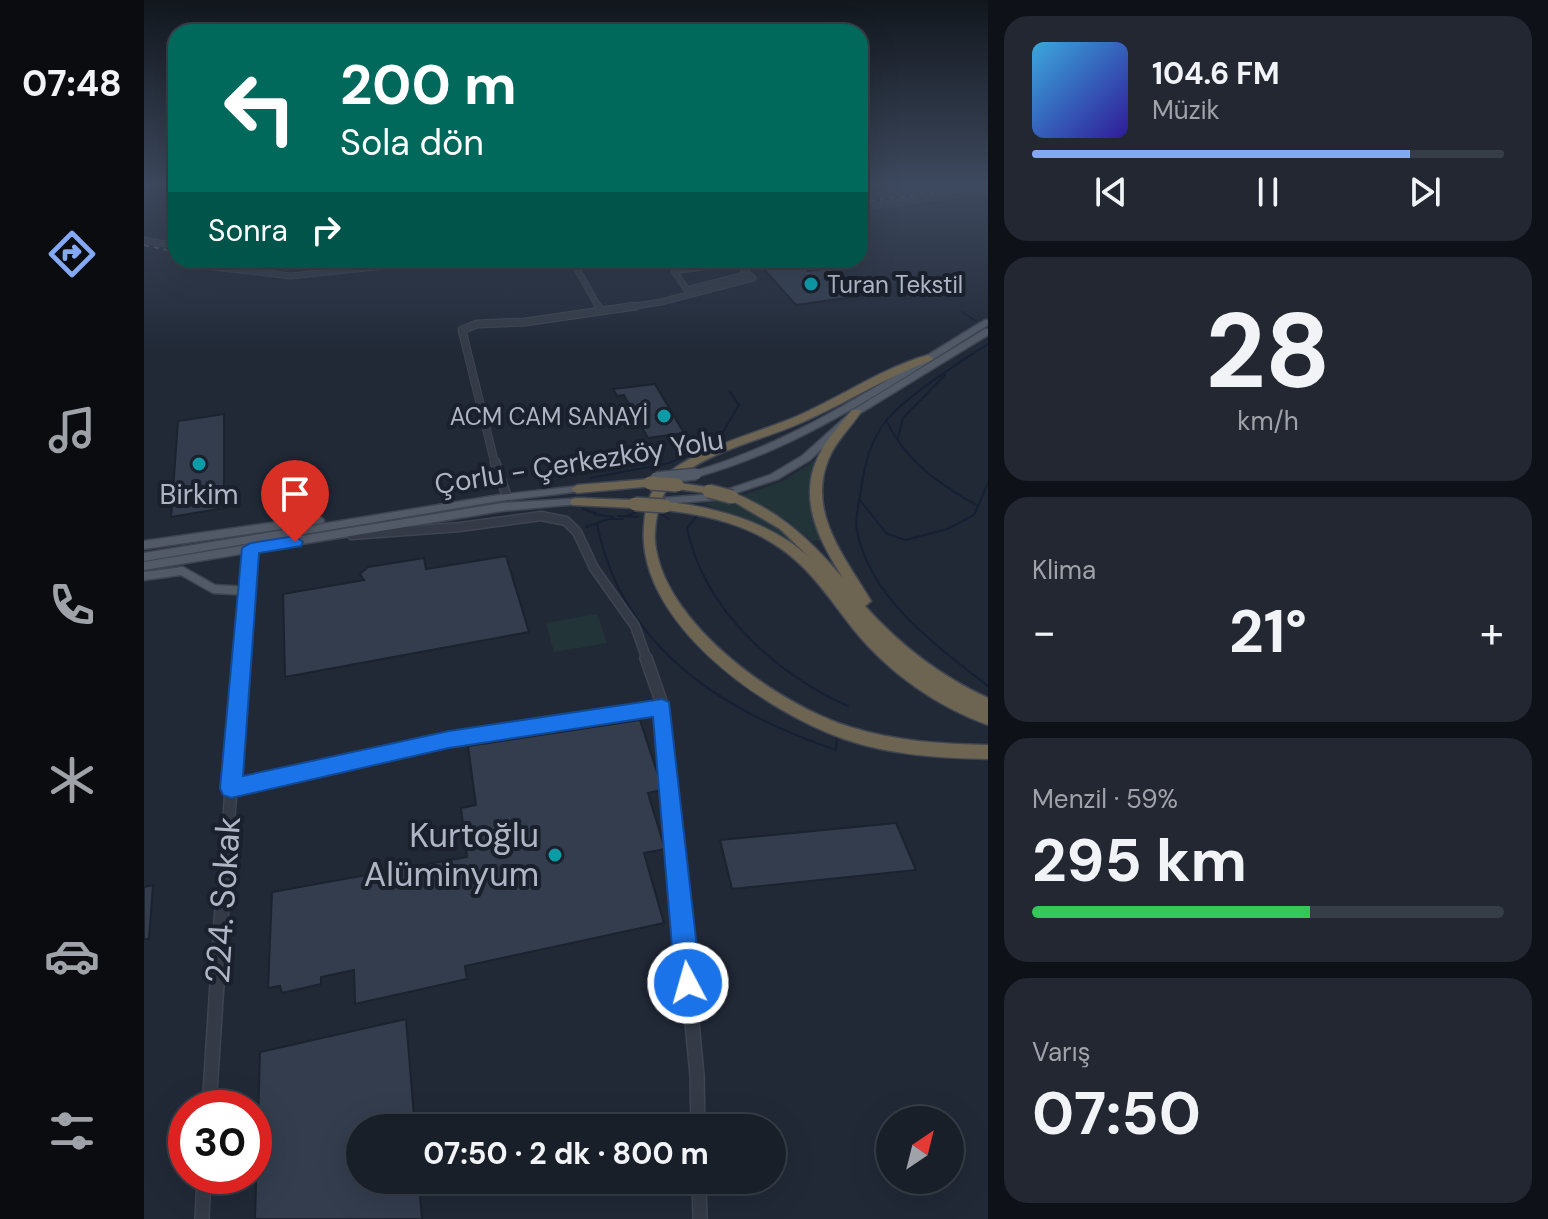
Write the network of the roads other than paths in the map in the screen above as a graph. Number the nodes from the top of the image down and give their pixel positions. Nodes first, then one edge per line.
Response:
1 (144, 240) edge
2 (168, 244) edge
3 (223, 268) edge
4 (366, 268) edge
5 (576, 268) edge
6 (695, 268) edge
7 (742, 268) edge
8 (748, 274) junction
9 (600, 310) junction
10 (988, 322) edge
11 (988, 331) edge
12 (928, 358) junction
13 (856, 412) junction
14 (653, 481) junction
15 (576, 495) junction
16 (507, 497) junction
17 (664, 503) junction
18 (251, 538) junction
19 (317, 538) junction
20 (144, 545) edge
21 (144, 557) edge
22 (144, 566) edge
23 (144, 576) edge
24 (248, 591) junction
25 (932, 675) junction
26 (988, 705) edge
27 (662, 708) junction
28 (988, 718) edge
29 (988, 752) edge
30 (231, 788) junction
31 (210, 1090) edge
32 (698, 1114) edge
33 (203, 1194) edge
34 (699, 1194) edge
35 (202, 1219) edge
36 (700, 1219) edge

1 - 2 street
3 - 4 street
5 - 9 street
6 - 8 street
7 - 8 street
8 - 9 street
9 - 16 street
10 - 12 main road, Çorlu - Çerkezköy Yolu
11 - 13 main road, Çorlu - Çerkezköy Yolu
12 - 14 main road, Çorlu - Çerkezköy Yolu, bridge
12 - 29 highway
13 - 17 main road, Çorlu - Çerkezköy Yolu
13 - 25 highway
14 - 15 highway
14 - 25 highway, bridge
15 - 16 main road, Çorlu - Çerkezköy Yolu
15 - 17 highway, bridge
15 - 19 main road, Çorlu - Çerkezköy Yolu
16 - 18 main road, Çorlu - Çerkezköy Yolu
17 - 28 highway
18 - 19 main road, Çorlu - Çerkezköy Yolu
18 - 20 main road
18 - 21 main road, Çorlu - Çerkezköy Yolu
18 - 22 main road, Çorlu - Çerkezköy Yolu
18 - 24 street, 224. Sokak
19 - 27 street
23 - 24 main road
24 - 30 street, 224. Sokak
25 - 26 highway
27 - 30 street
27 - 32 street
30 - 31 street, 224. Sokak
33 - 35 street
34 - 36 street

